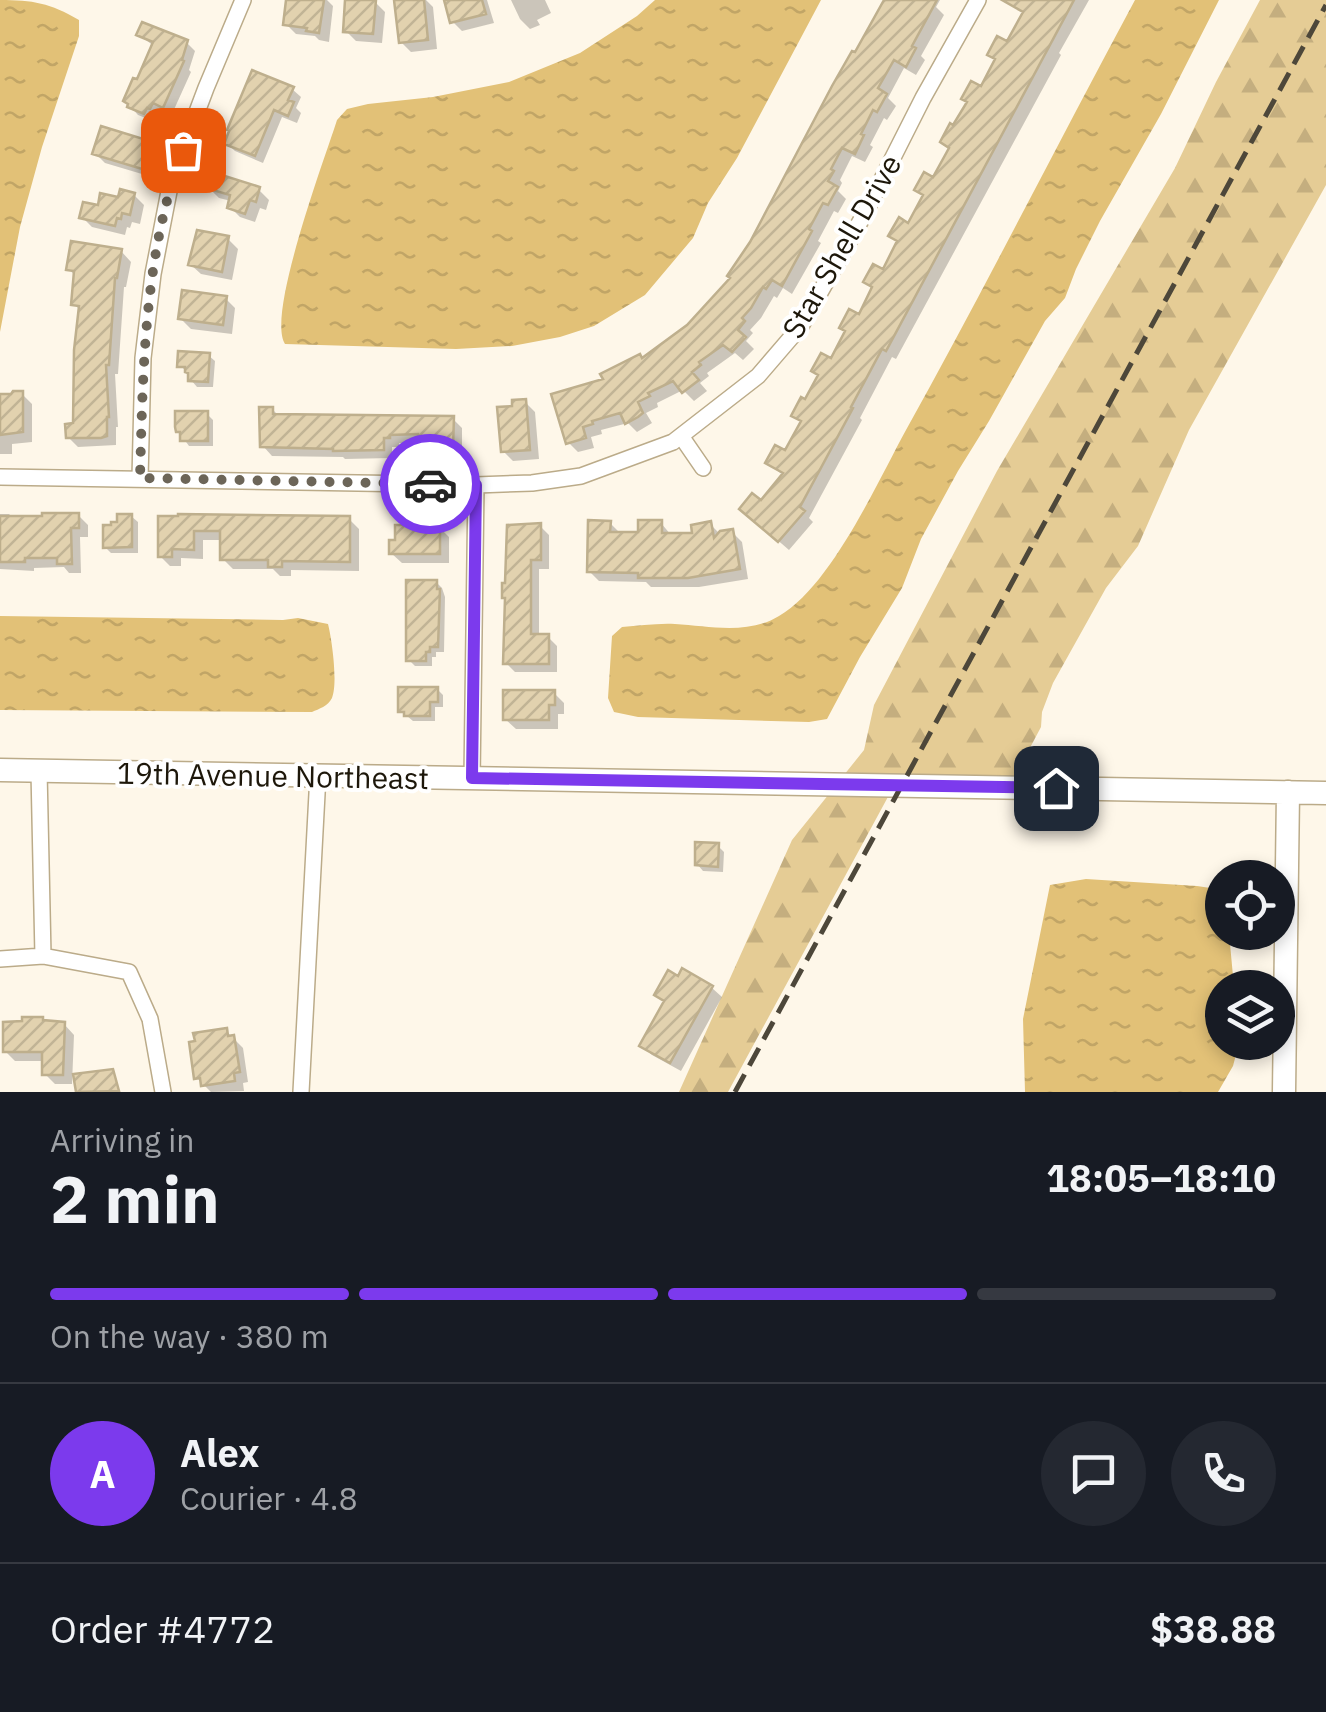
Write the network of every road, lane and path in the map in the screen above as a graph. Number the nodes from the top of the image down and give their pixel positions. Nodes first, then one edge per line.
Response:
1 (243, 0) edge
2 (978, 0) edge
3 (682, 436) junction
4 (703, 468) dead end
5 (0, 477) edge
6 (140, 478) junction
7 (476, 485) junction
8 (0, 770) edge
9 (39, 771) junction
10 (318, 775) junction
11 (472, 778) junction
12 (1288, 792) junction
13 (1326, 793) edge
14 (43, 956) junction
15 (0, 959) edge
16 (163, 1092) edge
17 (301, 1092) edge
18 (1284, 1092) edge

1 - 6 street
2 - 3 street, Star Shell Drive
3 - 4 street
3 - 7 street, Star Shell Drive
5 - 6 street, Star Shell Drive
6 - 7 street, Star Shell Drive
7 - 11 street
8 - 9 street, 19th Avenue Northeast
9 - 10 street, 19th Avenue Northeast
9 - 14 street
10 - 11 street, 19th Avenue Northeast
10 - 17 street
11 - 12 street, 19th Avenue Northeast
12 - 13 street, 19th Avenue Northeast
12 - 18 street
14 - 15 street
14 - 16 street

